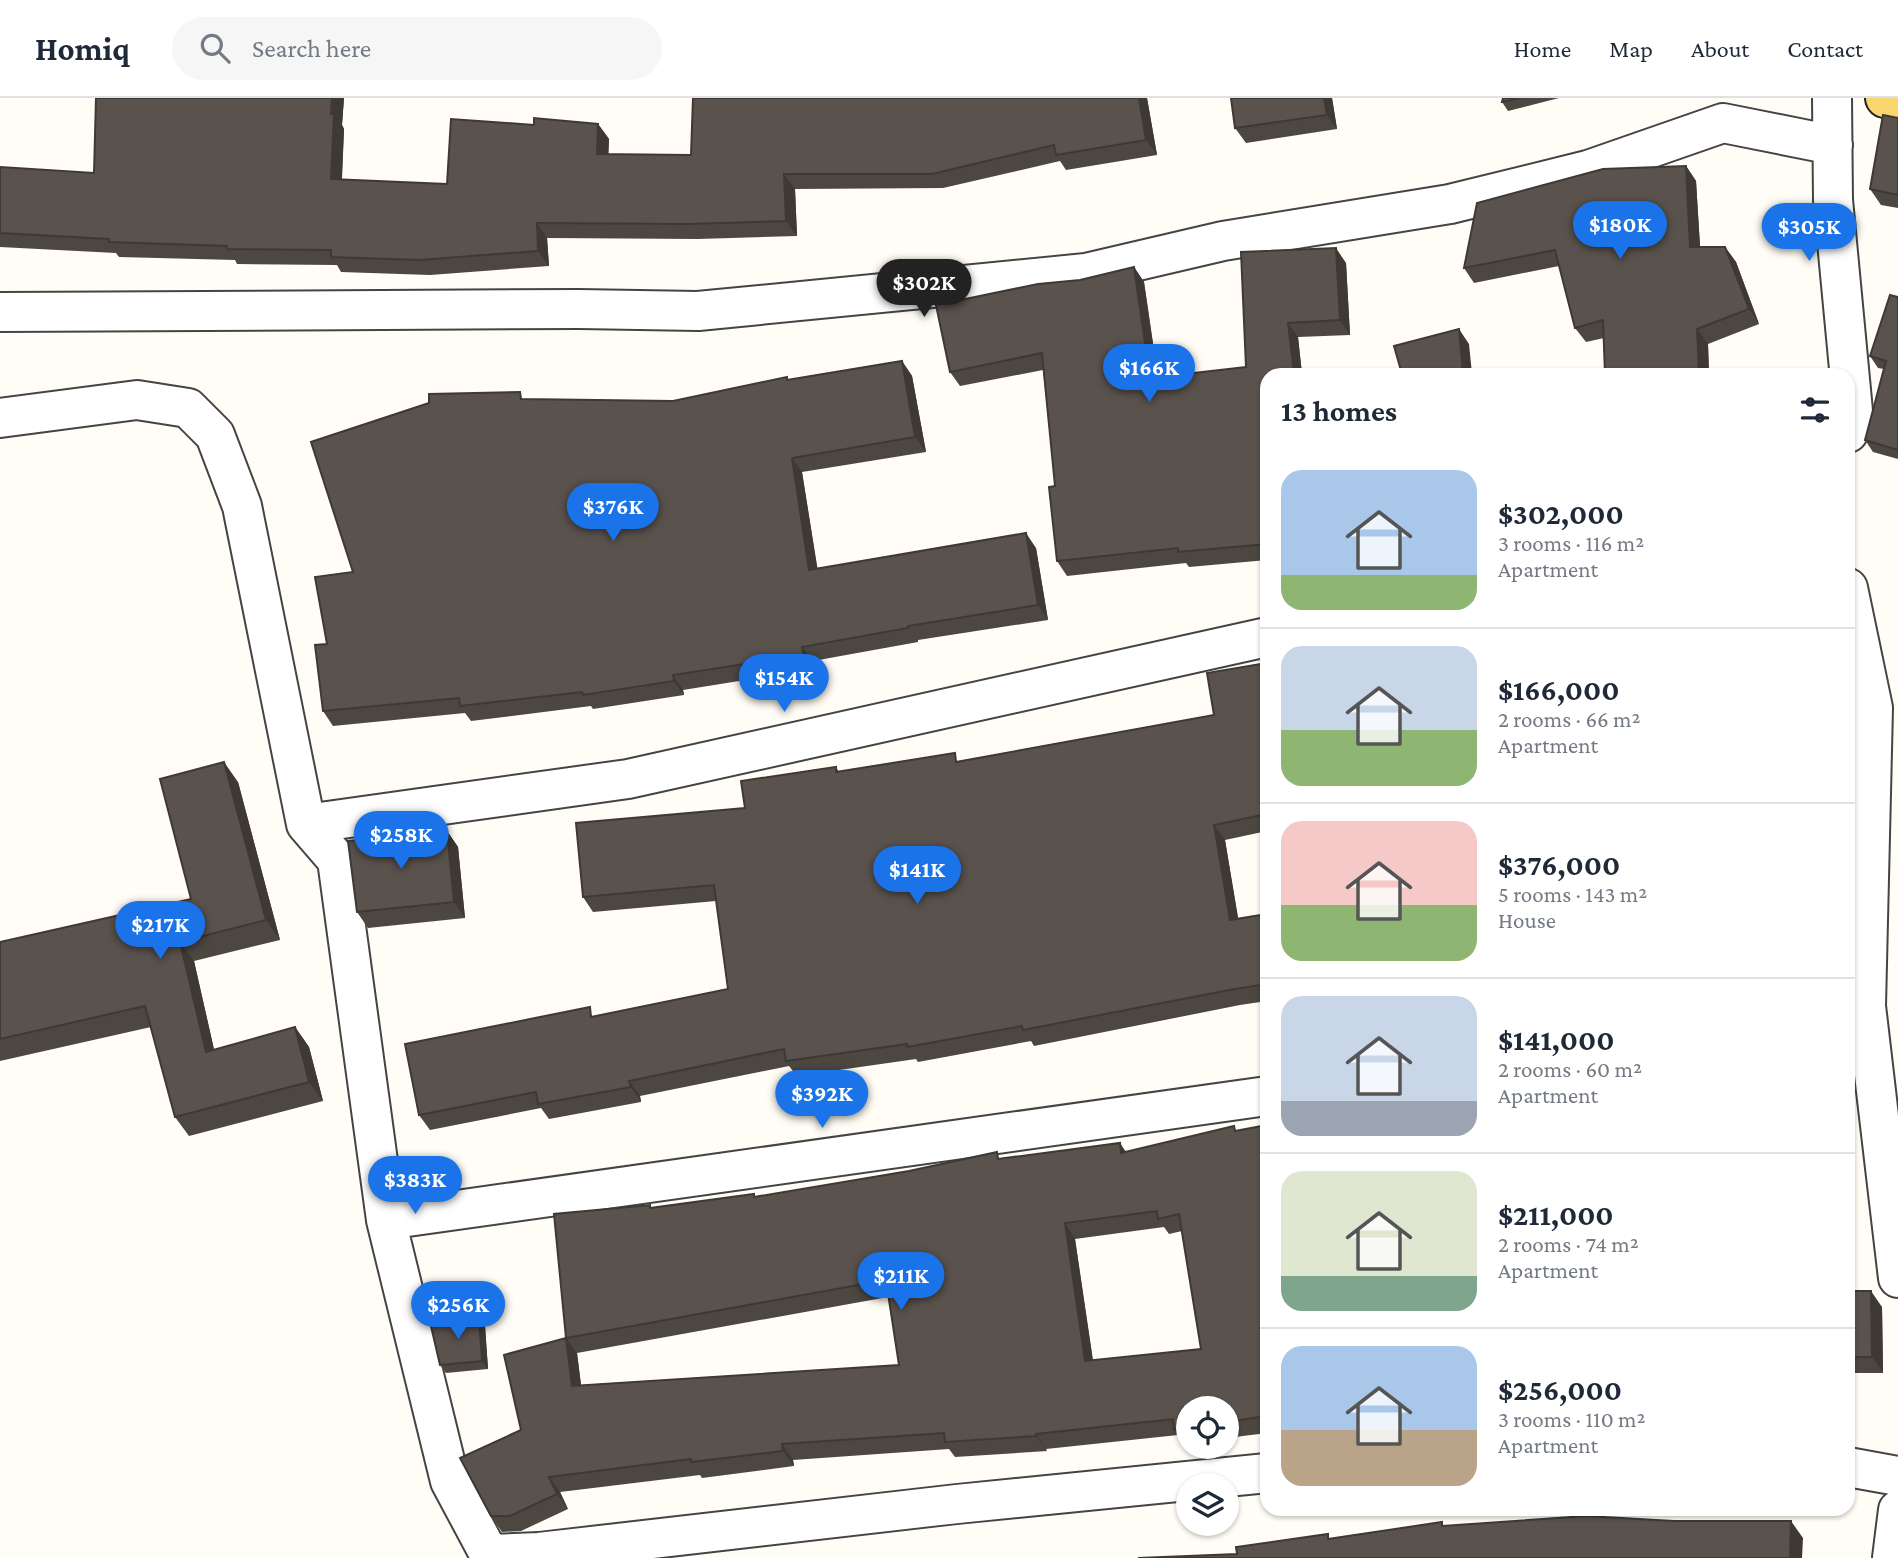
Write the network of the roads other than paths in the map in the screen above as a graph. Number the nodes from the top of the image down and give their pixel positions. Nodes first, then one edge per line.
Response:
1 (1832, 98) edge
2 (1885, 98) edge
3 (1898, 102) edge
4 (1833, 145) junction
5 (0, 312) edge
6 (1849, 368) edge
7 (0, 418) edge
8 (1855, 622) edge
9 (1260, 639) edge
10 (306, 824) junction
11 (1857, 1008) edge
12 (1260, 1097) edge
13 (386, 1220) junction
14 (1898, 1278) edge
15 (1855, 1468) edge
16 (1260, 1474) edge
17 (1898, 1476) edge
18 (1898, 1510) edge
19 (483, 1556) edge
20 (1892, 1558) edge

1 - 4 street
2 - 3 main road
4 - 5 street
4 - 6 street
7 - 10 street
8 - 11 street
9 - 10 street
10 - 13 street
11 - 14 street
12 - 13 street
13 - 19 street
15 - 17 street
16 - 19 street
18 - 20 street

